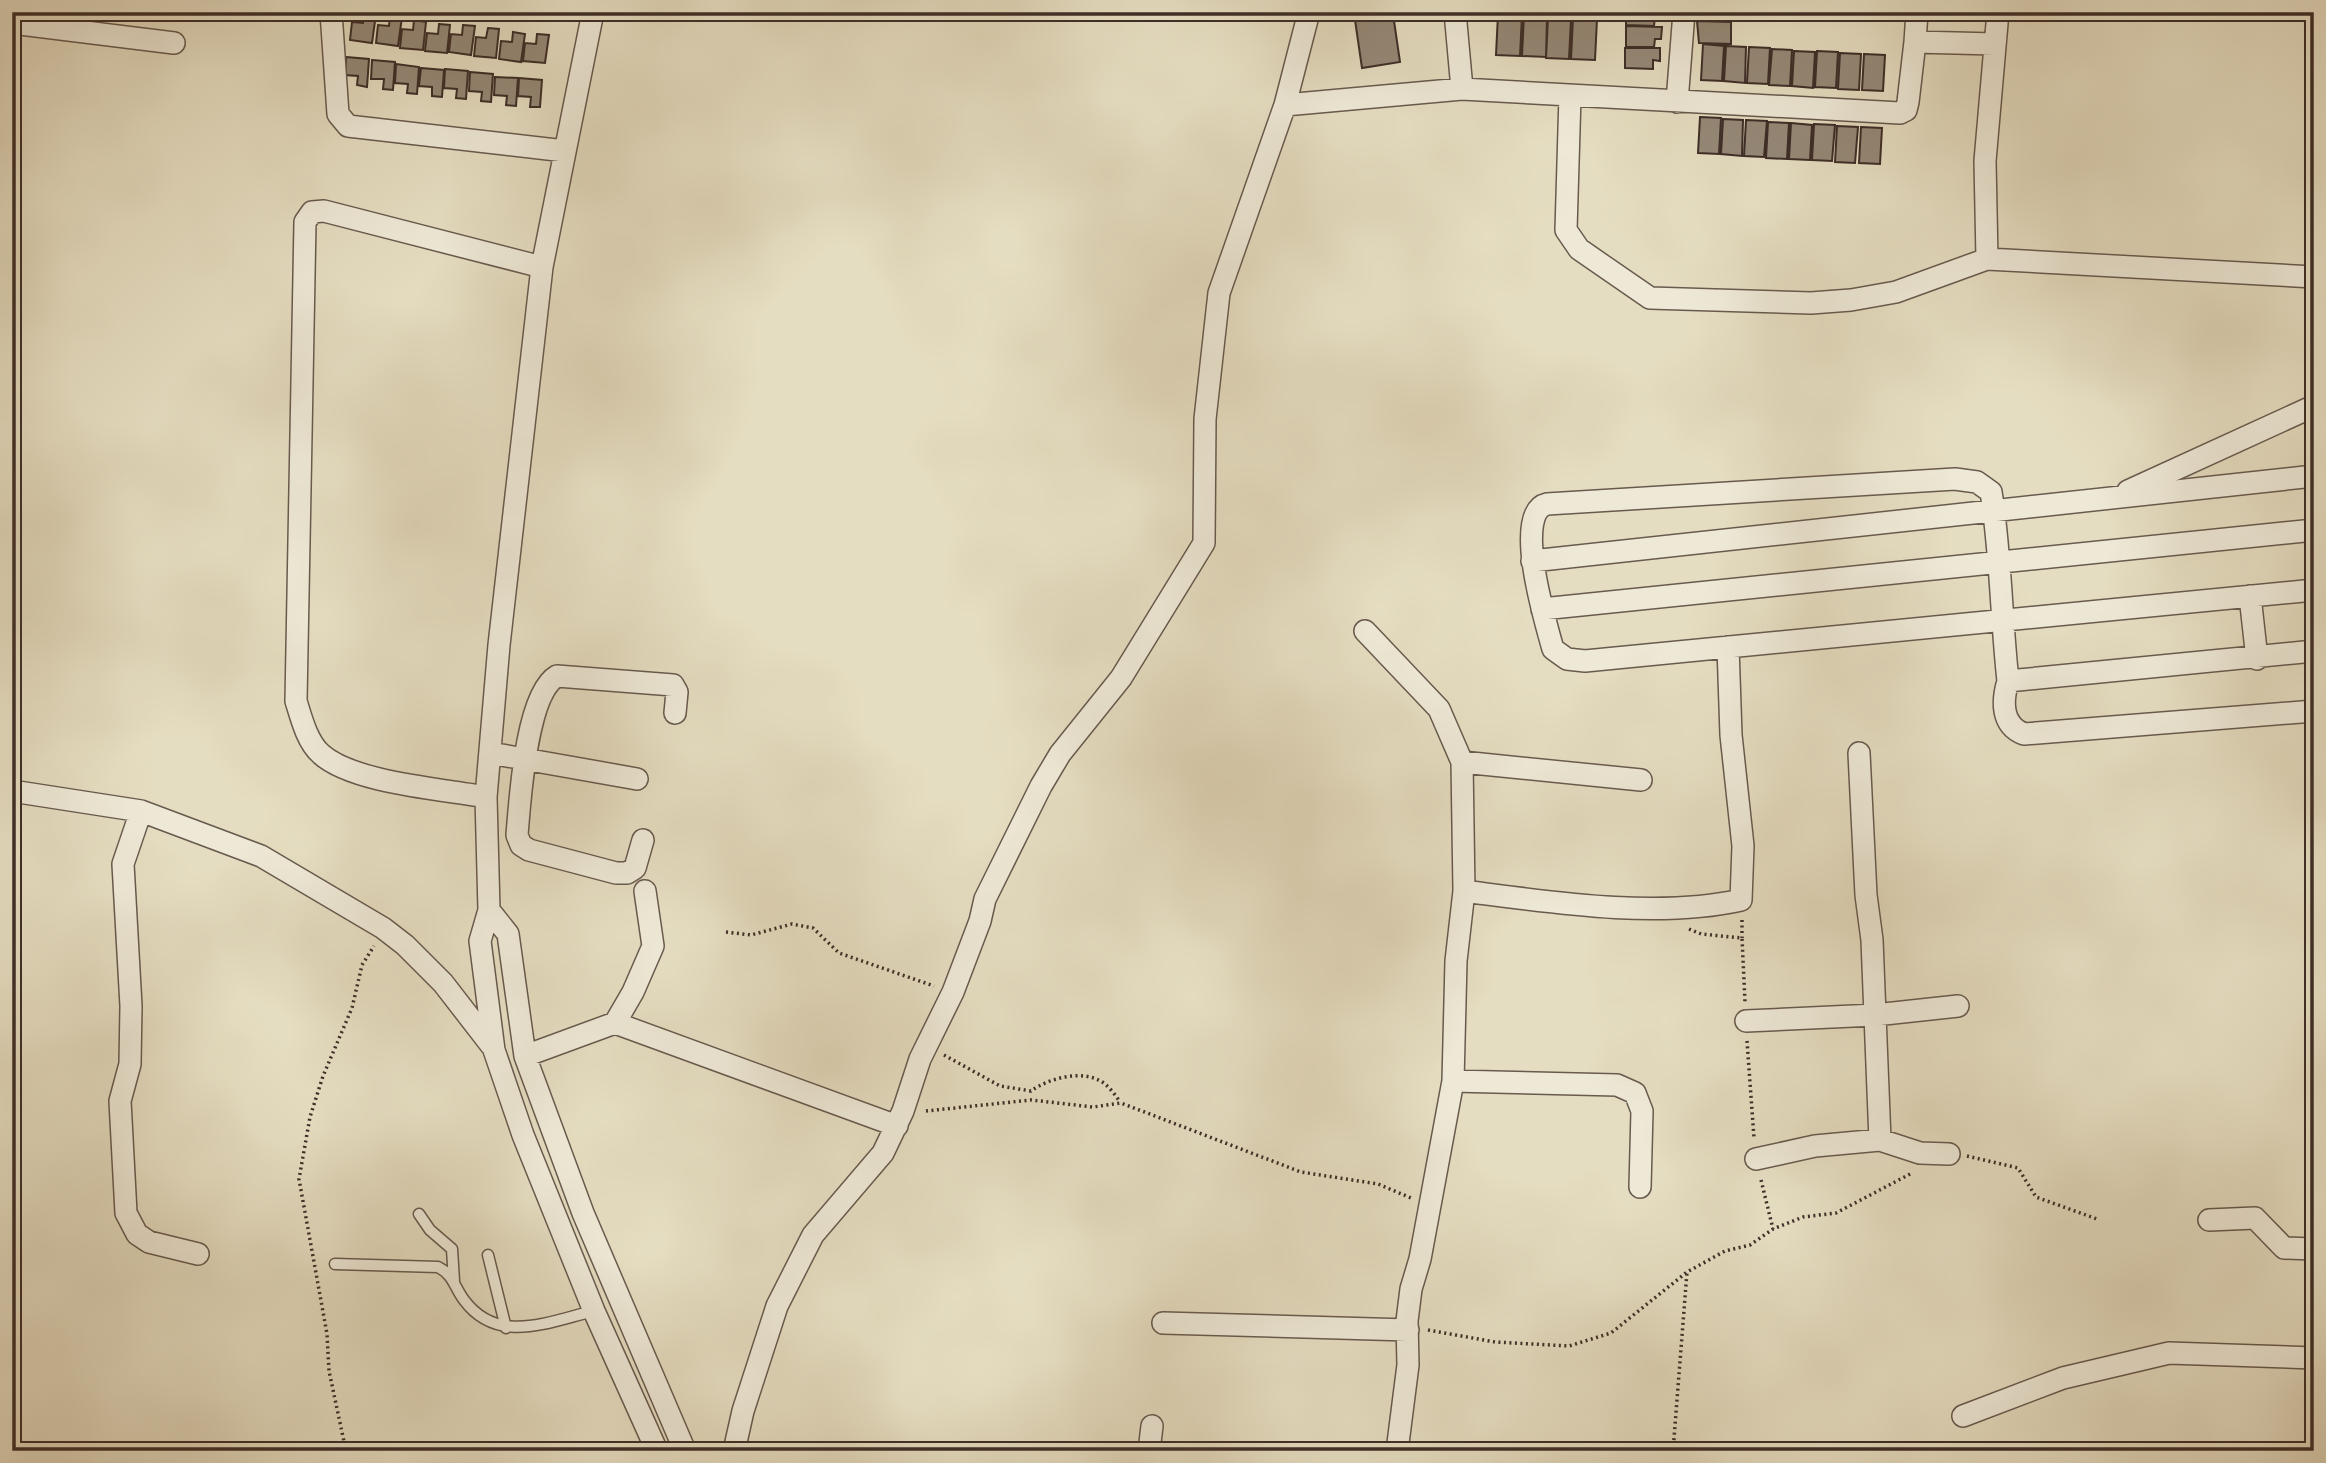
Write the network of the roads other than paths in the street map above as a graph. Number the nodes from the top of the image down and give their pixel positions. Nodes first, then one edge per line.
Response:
1 (331, 12) edge
2 (593, 12) edge
3 (1309, 12) edge
4 (1455, 12) edge
5 (1684, 12) edge
6 (1917, 12) edge
7 (1998, 12) edge
8 (12, 23) edge
9 (1915, 42) junction
10 (174, 43) dead end
11 (1995, 44) junction
12 (1462, 89) junction
13 (1570, 96) junction
14 (1677, 102) junction
15 (1284, 105) junction
16 (565, 151) junction
17 (1987, 259) junction
18 (542, 267) junction
19 (2314, 277) edge
20 (2314, 406) edge
21 (2314, 476) edge
22 (2109, 499) junction
23 (1994, 512) junction
24 (2314, 530) edge
25 (1532, 561) junction
26 (1998, 562) junction
27 (2314, 590) edge
28 (2250, 596) junction
29 (1542, 609) junction
30 (2002, 619) junction
31 (1365, 631) dead end
32 (1728, 647) junction
33 (2314, 652) edge
34 (2257, 659) junction
35 (2008, 681) junction
36 (2314, 711) edge
37 (675, 713) dead end
38 (1859, 753) dead end
39 (490, 754) junction
40 (524, 758) junction
41 (1462, 762) junction
42 (637, 779) dead end
43 (1641, 780) dead end
44 (12, 791) edge
45 (486, 797) junction
46 (141, 811) junction
47 (643, 840) dead end
48 (645, 891) dead end
49 (1464, 891) junction
50 (489, 910) junction
51 (1958, 1006) dead end
52 (1875, 1015) junction
53 (1746, 1021) road end
54 (615, 1023) junction
55 (494, 1050) junction
56 (525, 1056) junction
57 (1453, 1081) junction
58 (900, 1119) junction
59 (1880, 1140) junction
60 (1949, 1154) road end
61 (1756, 1159) road end
62 (1640, 1187) dead end
63 (419, 1214) dead end
64 (2209, 1220) dead end
65 (2314, 1250) edge
66 (198, 1254) dead end
67 (488, 1255) dead end
68 (335, 1264) dead end
69 (454, 1281) junction
70 (594, 1311) junction
71 (1163, 1323) dead end
72 (1407, 1325) junction
73 (506, 1328) junction
74 (2314, 1358) edge
75 (1963, 1416) dead end
76 (1152, 1426) dead end
77 (657, 1451) edge
78 (685, 1451) edge
79 (734, 1451) edge
80 (1149, 1451) edge
81 (1397, 1451) edge

1 - 16 street
2 - 16 street
3 - 15 street
4 - 12 street
5 - 14 street
6 - 9 street
7 - 11 street
8 - 10 street
9 - 11 street
9 - 14 street
11 - 17 street
12 - 13 street
12 - 15 street
13 - 14 street
13 - 17 street
15 - 58 street
16 - 18 street
17 - 19 street
18 - 39 street
18 - 45 street
20 - 22 street
21 - 22 street
22 - 23 street
23 - 25 street
23 - 25 street
23 - 26 street
24 - 26 street
25 - 29 street
26 - 29 street
26 - 30 street
27 - 28 street
28 - 30 street
28 - 34 street
29 - 32 street
30 - 32 street
30 - 35 street
31 - 41 street
32 - 49 street
33 - 34 street
34 - 35 street
35 - 36 street
37 - 40 street
38 - 52 street
39 - 40 street
39 - 45 street
40 - 42 street
40 - 47 street
41 - 43 street
41 - 49 street
44 - 46 street
45 - 50 street
46 - 55 street
46 - 66 street
48 - 54 street
49 - 57 street
50 - 55 street
50 - 56 street
51 - 52 street
52 - 53 street
52 - 59 street
54 - 56 street
54 - 58 street
55 - 70 street
56 - 78 street
57 - 62 street
57 - 72 street
58 - 79 street
59 - 60 street
59 - 61 street
63 - 69 lane
64 - 65 street
67 - 73 lane
68 - 69 lane
69 - 73 lane
70 - 73 lane
70 - 77 street
71 - 72 street
72 - 81 street
74 - 75 street
76 - 80 street

